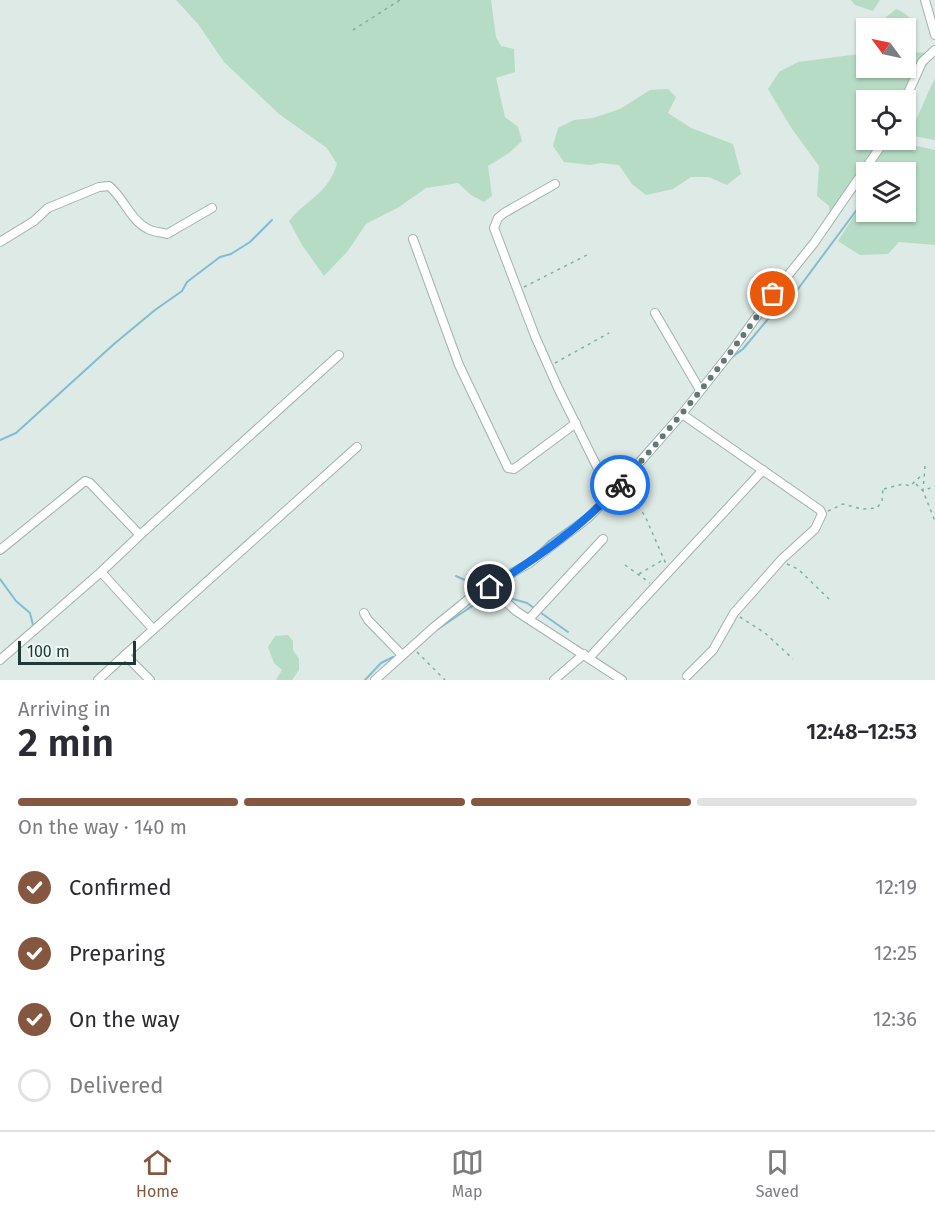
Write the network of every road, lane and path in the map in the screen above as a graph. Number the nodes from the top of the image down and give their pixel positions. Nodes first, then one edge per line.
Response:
1 (400, 0) edge
2 (925, 0) edge
3 (353, 30) dead end
4 (935, 35) edge
5 (935, 50) edge
6 (909, 90) edge
7 (878, 150) edge
8 (555, 184) dead end
9 (212, 208) dead end
10 (413, 239) dead end
11 (0, 242) edge
12 (587, 255) dead end
13 (518, 290) junction
14 (655, 313) dead end
15 (609, 333) dead end
16 (339, 355) dead end
17 (549, 366) junction
18 (700, 390) junction
19 (682, 414) junction
20 (576, 423) junction
21 (357, 447) dead end
22 (925, 466) dead end
23 (763, 470) junction
24 (923, 474) junction
25 (915, 483) junction
26 (935, 486) edge
27 (923, 491) junction
28 (611, 495) junction
29 (638, 506) dead end
30 (822, 514) junction
31 (935, 521) edge
32 (140, 535) junction
33 (603, 539) dead end
34 (0, 550) edge
35 (782, 559) junction
36 (664, 560) junction
37 (625, 565) dead end
38 (669, 570) junction
39 (101, 572) junction
40 (638, 574) junction
41 (490, 587) junction
42 (655, 587) junction
43 (829, 598) dead end
44 (364, 613) dead end
45 (734, 613) junction
46 (529, 619) junction
47 (153, 629) junction
48 (413, 647) junction
49 (402, 654) junction
50 (125, 655) junction
51 (586, 656) junction
52 (793, 659) dead end
53 (0, 660) edge
54 (687, 676) dead end
55 (99, 680) edge
56 (150, 680) edge
57 (375, 680) edge
58 (445, 680) edge
59 (554, 680) edge
60 (622, 680) edge

1 - 3 path
2 - 4 street
5 - 6 street
7 - 18 street
8 - 13 street
9 - 11 street
10 - 20 street
12 - 13 path
13 - 17 street
14 - 18 street
15 - 17 path
16 - 32 street
17 - 20 street
18 - 19 street
19 - 23 street
19 - 28 street
20 - 28 street
21 - 47 street
22 - 24 path
23 - 30 street
23 - 38 street
24 - 25 path
24 - 27 path
25 - 27 path
25 - 30 path
26 - 27 path
27 - 31 path
28 - 41 street
29 - 36 path
30 - 35 street
32 - 34 street
32 - 39 street
33 - 46 street
35 - 43 path
35 - 45 street
36 - 38 path
36 - 40 path
37 - 40 path
38 - 42 street
39 - 47 street
39 - 53 street
40 - 42 path
41 - 46 street
41 - 48 street
42 - 51 street
44 - 49 street
45 - 52 path
45 - 54 street
46 - 51 street
47 - 50 street
48 - 49 street
48 - 58 path
49 - 57 street
50 - 55 street
50 - 56 street
51 - 59 street
51 - 60 street

